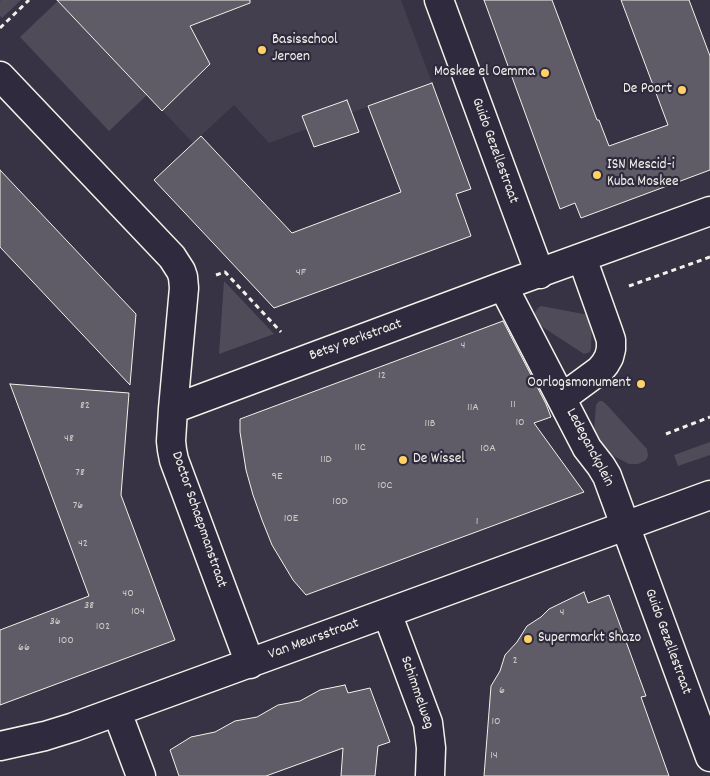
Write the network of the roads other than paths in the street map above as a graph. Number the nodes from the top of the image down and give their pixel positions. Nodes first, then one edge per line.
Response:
1 (439, 0) edge
2 (0, 76) edge
3 (710, 211) edge
4 (582, 258) junction
5 (540, 274) junction
6 (503, 286) junction
7 (562, 398) junction
8 (173, 409) junction
9 (710, 495) edge
10 (625, 526) junction
11 (387, 613) junction
12 (250, 664) junction
13 (117, 712) junction
14 (0, 746) edge
15 (710, 757) edge
16 (141, 776) edge
17 (430, 776) edge

1 - 5 street, Guido Gezellestraat
2 - 8 street, Doctor Schaepmanstraat
3 - 4 street
4 - 5 street
4 - 7 street, Ledeganckplein
5 - 6 street, Betsy Perkstraat
6 - 7 street, Ledeganckplein
6 - 8 street, Betsy Perkstraat
7 - 10 street, Ledeganckplein
8 - 12 street, Doctor Schaepmanstraat
9 - 10 street
10 - 11 street, Van Meursstraat
10 - 15 street, Guido Gezellestraat
11 - 12 street, Van Meursstraat
11 - 17 street, Schimmelweg
12 - 13 street, Van Meursstraat
13 - 14 street, Van Meursstraat
13 - 16 street

